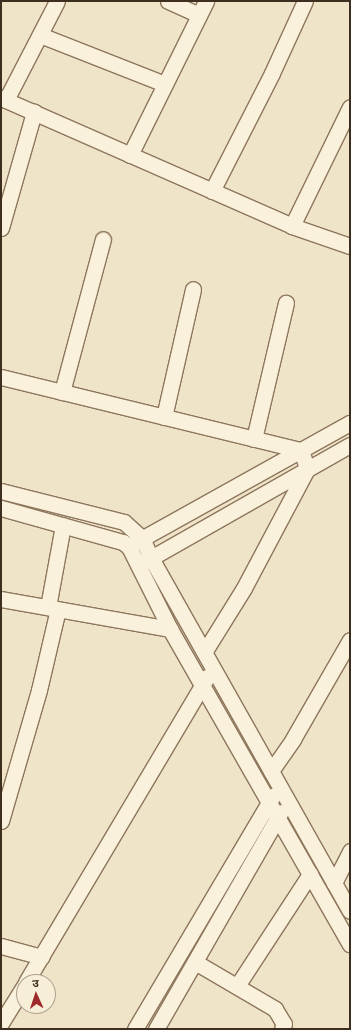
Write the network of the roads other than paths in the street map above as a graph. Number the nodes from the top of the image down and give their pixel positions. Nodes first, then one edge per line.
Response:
1 (57, 1) edge
2 (168, 1) edge
3 (206, 1) edge
4 (305, 1) edge
5 (199, 15) junction
6 (40, 35) junction
7 (165, 84) junction
8 (4, 99) edge
9 (350, 107) edge
10 (34, 112) junction
11 (130, 155) junction
12 (212, 191) junction
13 (292, 226) junction
14 (1, 228) edge
15 (103, 239) dead end
16 (350, 246) edge
17 (193, 289) dead end
18 (286, 303) dead end
19 (1, 376) edge
20 (62, 392) junction
21 (164, 417) junction
22 (350, 423) edge
23 (254, 439) junction
24 (350, 445) edge
25 (301, 450) junction
26 (307, 469) junction
27 (1, 491) edge
28 (1, 508) edge
29 (63, 525) junction
30 (142, 538) junction
31 (129, 546) junction
32 (145, 562) junction
33 (1, 599) edge
34 (53, 608) junction
35 (170, 629) junction
36 (350, 640) edge
37 (205, 651) junction
38 (214, 666) junction
39 (202, 684) junction
40 (271, 771) junction
41 (279, 786) junction
42 (288, 801) junction
43 (269, 802) junction
44 (278, 818) junction
45 (1, 821) edge
46 (350, 851) edge
47 (310, 874) junction
48 (334, 883) junction
49 (350, 911) edge
50 (350, 944) edge
51 (1, 946) edge
52 (42, 957) junction
53 (195, 962) junction
54 (31, 974) edge
55 (237, 986) junction
56 (16, 999) edge
57 (1, 1023) edge
58 (135, 1029) edge
59 (156, 1029) edge
60 (282, 1029) edge

1 - 6 street
2 - 5 street
3 - 5 street
4 - 12 street
5 - 7 street
6 - 7 street
6 - 8 street
7 - 11 street
8 - 10 street
9 - 13 street
10 - 11 street
10 - 14 street
11 - 12 street
12 - 13 street
13 - 16 street
15 - 20 street
17 - 21 street
18 - 23 street
19 - 20 street
20 - 21 street
21 - 23 street
22 - 25 street
23 - 25 street
24 - 26 street
25 - 26 street
25 - 30 street
26 - 32 street
26 - 37 street
27 - 30 street
28 - 29 street
29 - 31 street
29 - 34 street
30 - 31 street
30 - 32 street
31 - 32 street
32 - 35 street
32 - 37 street
33 - 34 street
34 - 35 street
34 - 45 street
35 - 39 street
36 - 40 street
37 - 38 street
38 - 39 street
38 - 40 street
39 - 43 street
39 - 52 street
40 - 41 street
41 - 42 street
41 - 43 street
42 - 44 street
42 - 48 street
43 - 44 street
43 - 58 street
44 - 47 street
44 - 53 street
46 - 48 street
47 - 50 street
47 - 55 street
48 - 49 street
51 - 52 street
52 - 54 street
53 - 55 street
53 - 59 street
55 - 60 street
56 - 57 street

